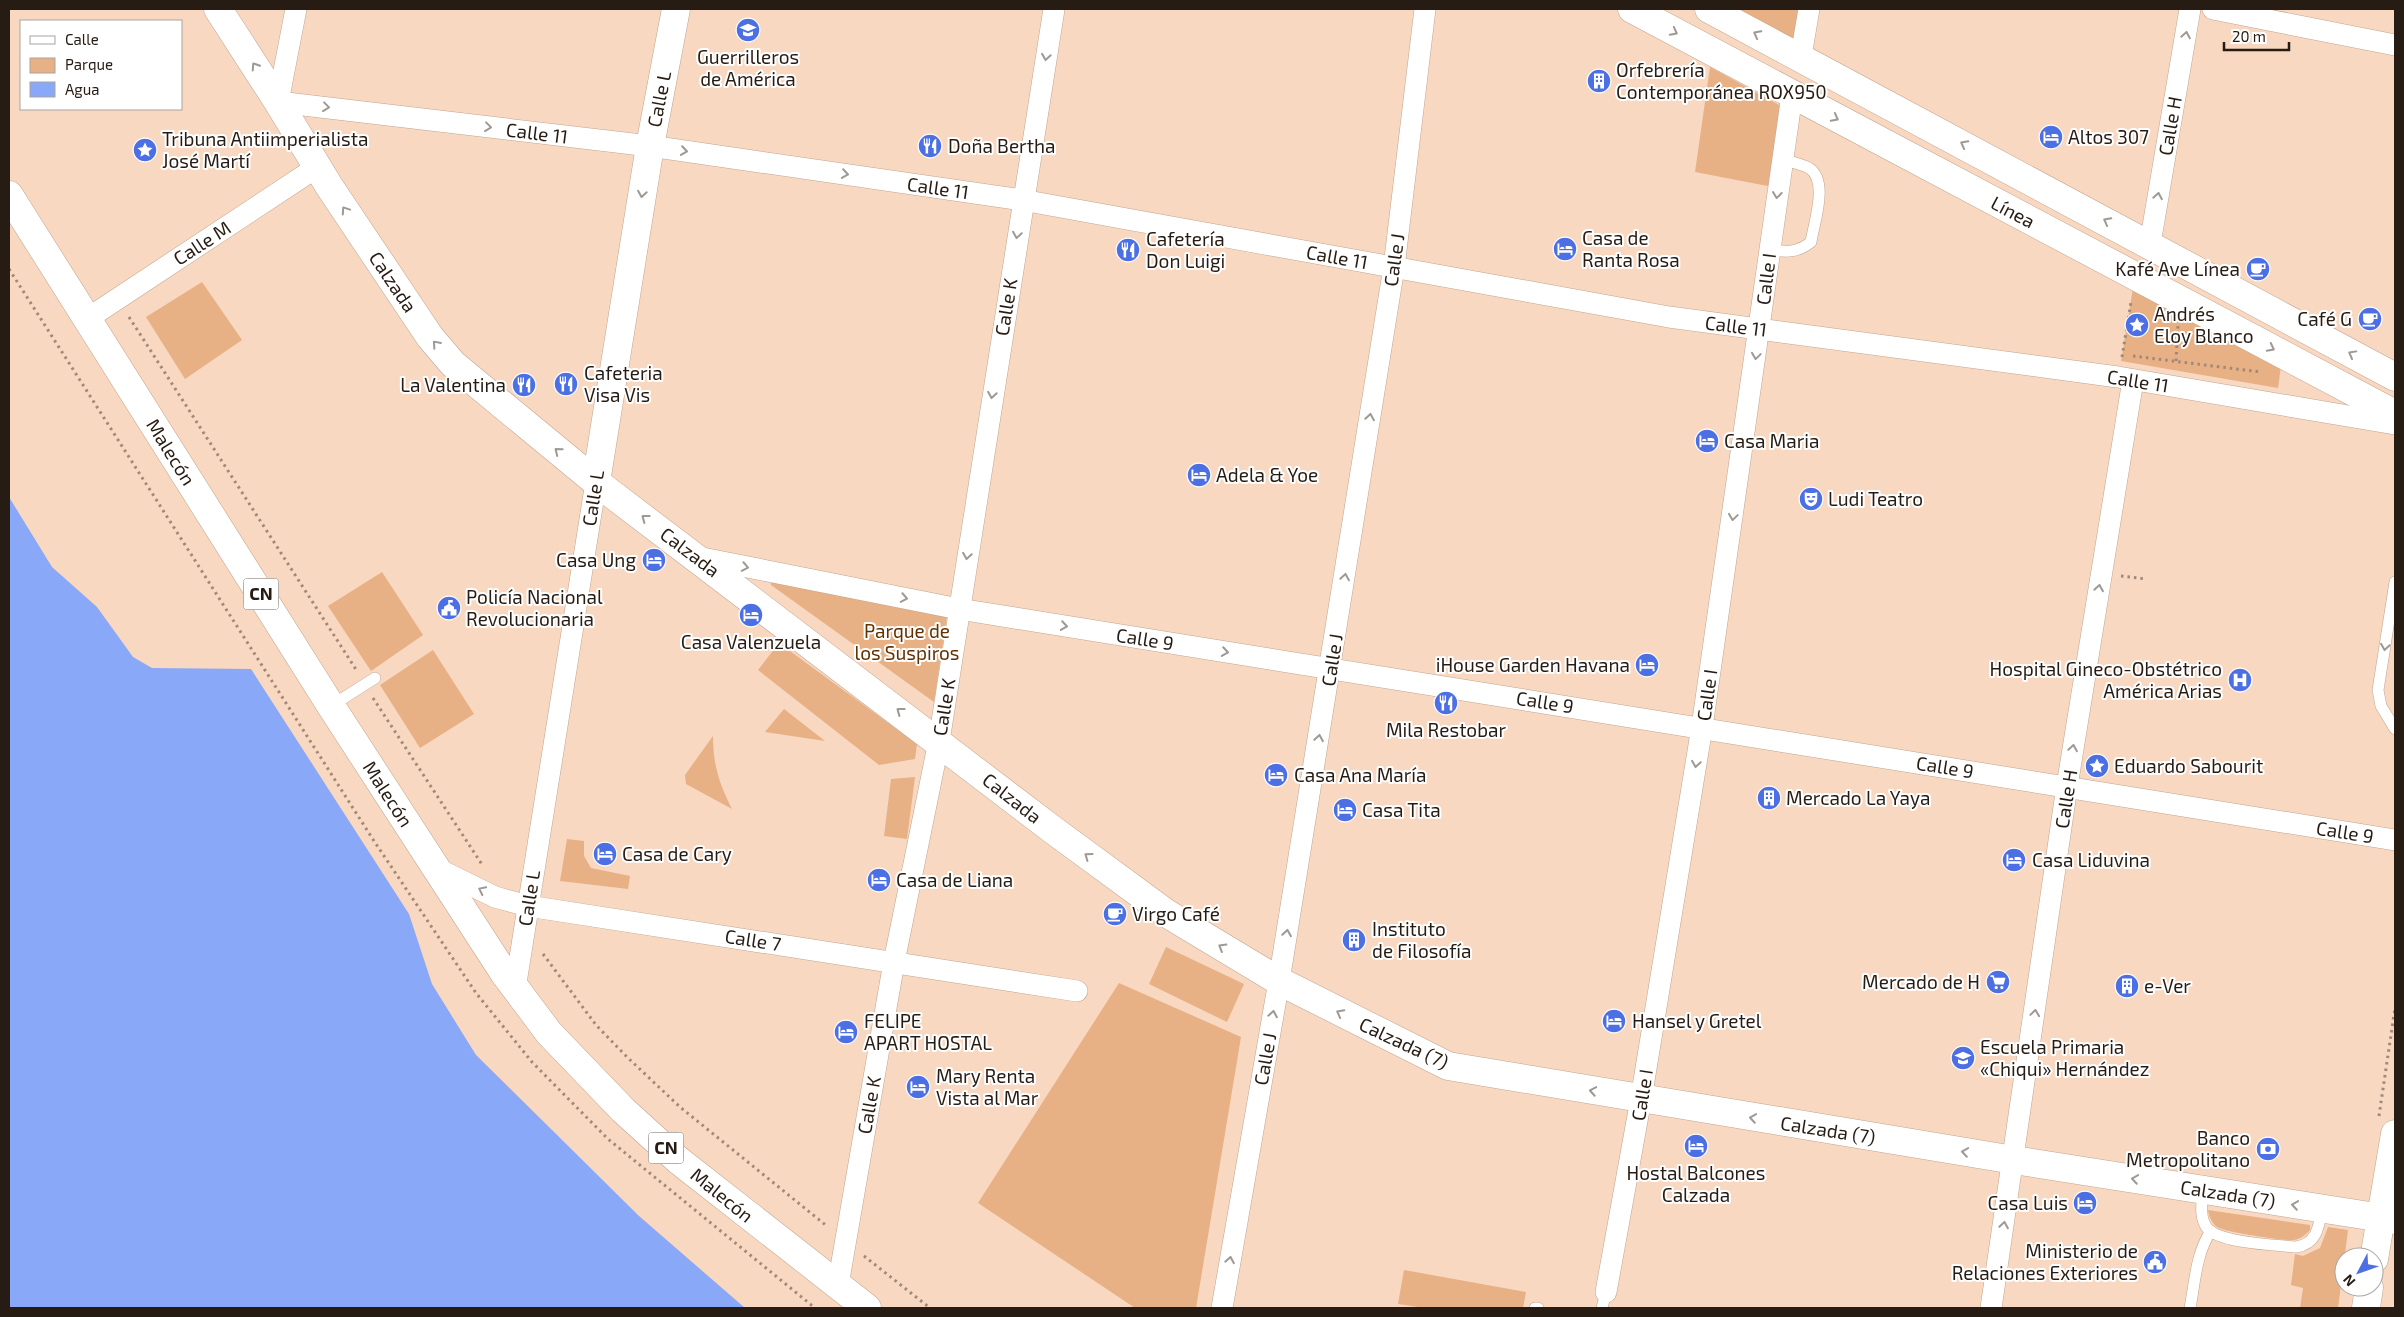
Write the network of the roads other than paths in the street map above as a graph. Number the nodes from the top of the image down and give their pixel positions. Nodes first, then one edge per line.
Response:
1 (218, 9) edge
2 (296, 9) edge
3 (676, 9) edge
4 (1054, 9) edge
5 (1425, 9) edge
6 (1632, 9) edge
7 (1709, 9) edge
8 (1809, 9) edge
9 (2190, 9) edge
10 (2213, 9) edge
11 (2395, 45) edge
12 (1801, 56) junction
13 (1792, 95) junction
14 (278, 102) junction
15 (650, 146) junction
16 (1782, 159) junction
17 (317, 168) junction
18 (9, 195) edge
19 (1022, 200) junction
20 (2150, 244) junction
21 (1770, 250) junction
22 (1394, 267) junction
23 (87, 319) junction
24 (1760, 329) junction
25 (2395, 377) edge
26 (2125, 379) junction
27 (2395, 414) edge
28 (2395, 424) edge
29 (596, 482) junction
30 (697, 557) junction
31 (2395, 582) edge
32 (959, 609) junction
33 (1330, 669) junction
34 (375, 678) dead end
35 (331, 706) junction
36 (1702, 727) junction
37 (2395, 729) edge
38 (939, 741) junction
39 (2067, 786) junction
40 (2395, 840) edge
41 (436, 868) junction
42 (528, 906) junction
43 (894, 962) junction
44 (1279, 981) junction
45 (515, 989) junction
46 (1077, 991) dead end
47 (1641, 1099) junction
48 (2394, 1156) edge
49 (2014, 1160) junction
50 (2203, 1190) junction
51 (2322, 1209) junction
52 (2391, 1225) edge
53 (2211, 1231) junction
54 (2380, 1247) edge
55 (2383, 1247) edge
56 (838, 1285) junction
57 (1604, 1300) edge
58 (867, 1308) edge
59 (1222, 1308) edge
60 (1991, 1308) edge
61 (2190, 1308) edge

14 -> 1 main road, Calzada
2 - 14 street
3 - 15 main road, Calle L
4 -> 19 street, Calle K
5 - 22 street, Calle J
6 -> 13 main road, Línea
12 -> 7 main road, Línea
8 - 12 street
20 -> 9 street, Calle H
10 - 11 street
20 -> 12 main road, Línea
13 - 16 street, Calle I
13 -> 27 main road, Línea
14 -> 15 street, Calle 11
14 - 17 main road, Calzada
15 -> 19 street, Calle 11
15 -> 29 main road, Calle L
16 -> 21 street, Calle I
16 - 21 lane
17 - 23 street, Calle M
29 -> 17 main road, Calzada
18 - 23 main road, Malecón / CN
19 - 22 street, Calle 11
19 -> 32 street, Calle K
25 -> 20 main road, Línea
21 - 24 street, Calle I
22 - 24 street, Calle 11
33 -> 22 street, Calle J
23 - 35 main road, Malecón / CN
24 - 26 street, Calle 11
24 -> 36 street, Calle I
26 - 28 street, Calle 11
39 -> 26 street, Calle H
30 -> 29 main road, Calzada
29 - 42 street, Calle L
30 -> 32 street, Calle 9
38 -> 30 main road, Calzada
31 -> 37 lane
32 -> 33 street, Calle 9
32 - 38 street, Calle K
33 - 36 street, Calle 9
44 -> 33 street, Calle J
34 - 35 lane
35 - 41 main road, Malecón / CN
36 - 39 street, Calle 9
36 -> 47 street, Calle I
38 - 43 street, Calle K
44 -> 38 main road, Calzada
39 - 40 street, Calle 9
49 -> 39 street, Calle H
42 -> 41 street, Calle 7
41 - 45 main road, Malecón / CN
42 - 43 street, Calle 7
42 - 45 street, Calle L
43 - 46 street, Calle 7
43 - 56 street, Calle K
47 -> 44 main road, Calzada (7)
59 -> 44 street, Calle J
45 - 56 main road, Malecón / CN
49 -> 47 main road, Calzada (7)
47 - 57 street, Calle I
48 - 52 main road
50 -> 49 main road, Calzada (7)
60 -> 49 street, Calle H
51 -> 50 main road, Calzada (7)
50 - 53 lane
51 - 52 main road, Calzada (7)
51 - 53 lane
52 - 54 main road
52 - 55 main road
53 - 61 lane
56 - 58 main road, Malecón / CN

